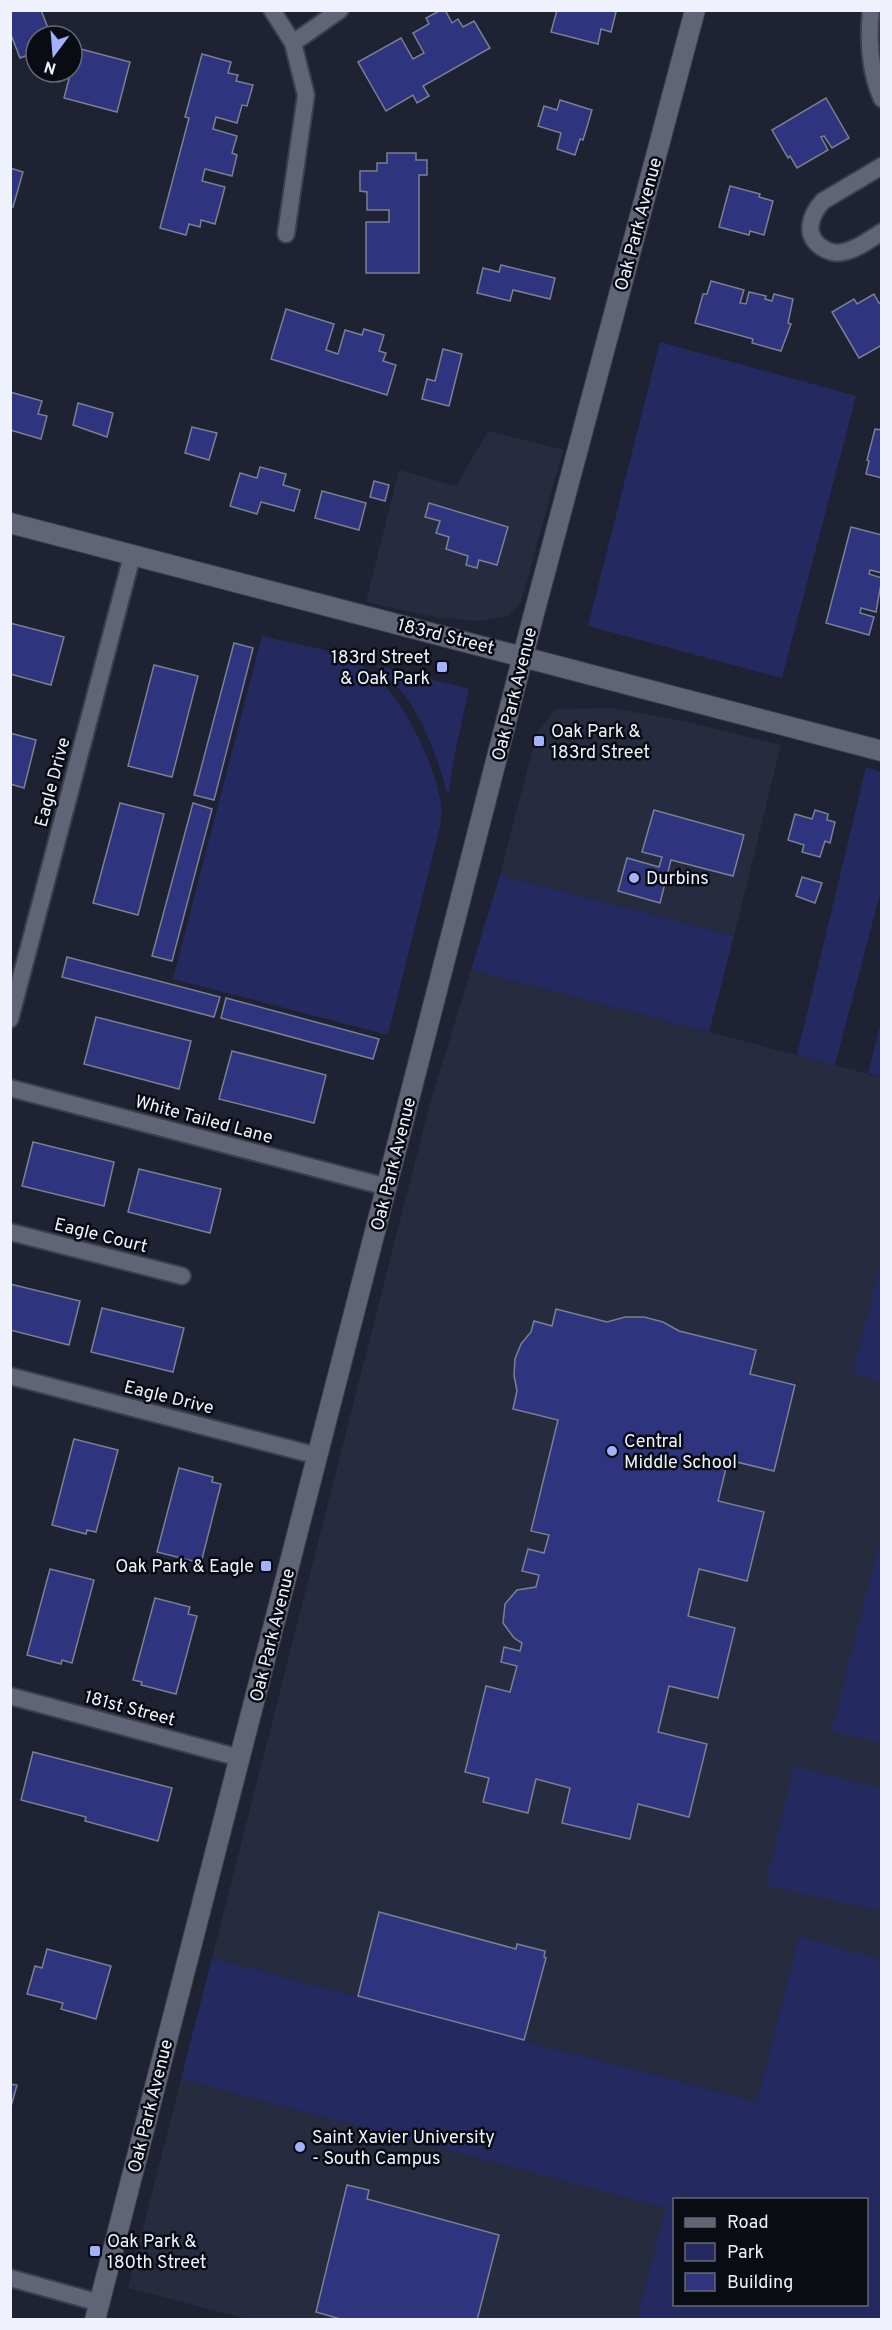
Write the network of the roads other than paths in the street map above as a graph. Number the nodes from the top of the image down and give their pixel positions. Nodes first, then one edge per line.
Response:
1 (272, 10) edge
2 (340, 10) edge
3 (695, 10) edge
4 (871, 10) edge
5 (293, 43) junction
6 (882, 99) edge
7 (882, 166) edge
8 (882, 232) edge
9 (286, 234) dead end
10 (10, 523) edge
11 (132, 556) junction
12 (524, 656) junction
13 (882, 751) edge
14 (10, 1019) edge
15 (10, 1088) edge
16 (387, 1187) junction
17 (10, 1232) edge
18 (182, 1276) dead end
19 (10, 1376) edge
20 (318, 1456) junction
21 (10, 1696) edge
22 (240, 1758) junction
23 (10, 2278) edge
24 (98, 2311) edge

1 - 5 street
2 - 5 street
3 - 12 street, Oak Park Avenue
4 - 6 street
5 - 9 street
7 - 8 street
10 - 11 street, 183rd Street
11 - 12 street, 183rd Street
11 - 14 street, Eagle Drive
12 - 13 street, 183rd Street
12 - 16 street, Oak Park Avenue
15 - 16 street, White Tailed Lane
16 - 20 street, Oak Park Avenue
17 - 18 street, Eagle Court
19 - 20 street, Eagle Drive
20 - 22 street, Oak Park Avenue
21 - 22 street, 181st Street
22 - 24 street, Oak Park Avenue
23 - 24 street

